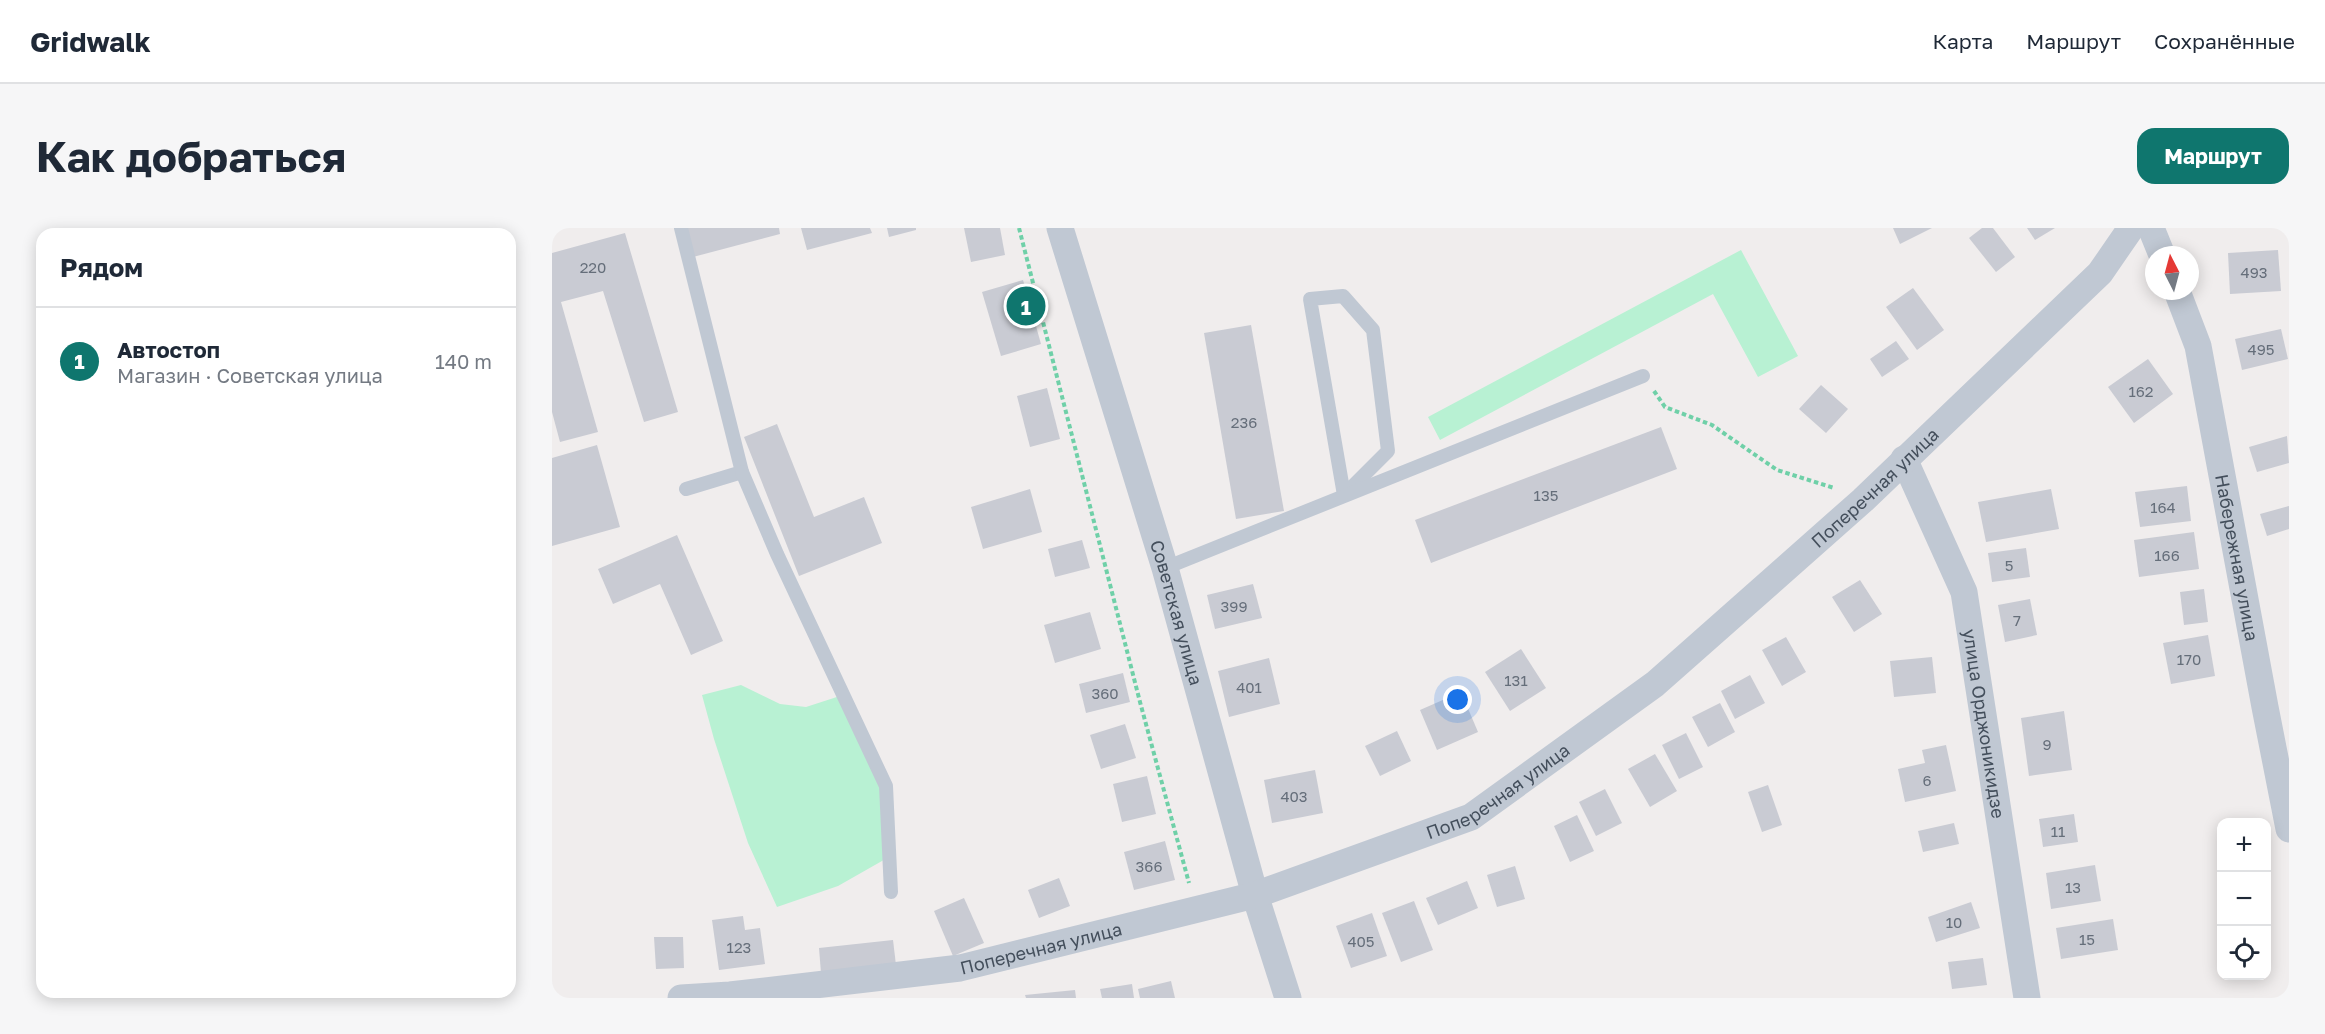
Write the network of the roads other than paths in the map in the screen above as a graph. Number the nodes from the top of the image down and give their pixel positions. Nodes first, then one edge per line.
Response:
1 (681, 228) edge
2 (1060, 228) edge
3 (2131, 228) edge
4 (2151, 228) edge
5 (2158, 246) edge
6 (2180, 300) edge
7 (1643, 376) road end
8 (1904, 459) junction
9 (742, 472) junction
10 (686, 489) dead end
11 (1344, 495) junction
12 (1165, 568) junction
13 (2289, 829) edge
14 (891, 892) dead end
15 (1255, 895) junction
16 (681, 998) edge
17 (1288, 998) edge
18 (2027, 998) edge

1 - 9 lane
2 - 12 street, Советская улица
3 - 8 street, Поперечная улица
4 - 5 street
6 - 13 street, Набережная улица
7 - 11 lane
8 - 15 street, Поперечная улица
8 - 18 street, улица Орджоникидзе
9 - 10 lane
9 - 14 lane
11 - 11 lane
11 - 12 lane
12 - 15 street, Советская улица
15 - 16 street, Поперечная улица
15 - 17 street, Советская улица

